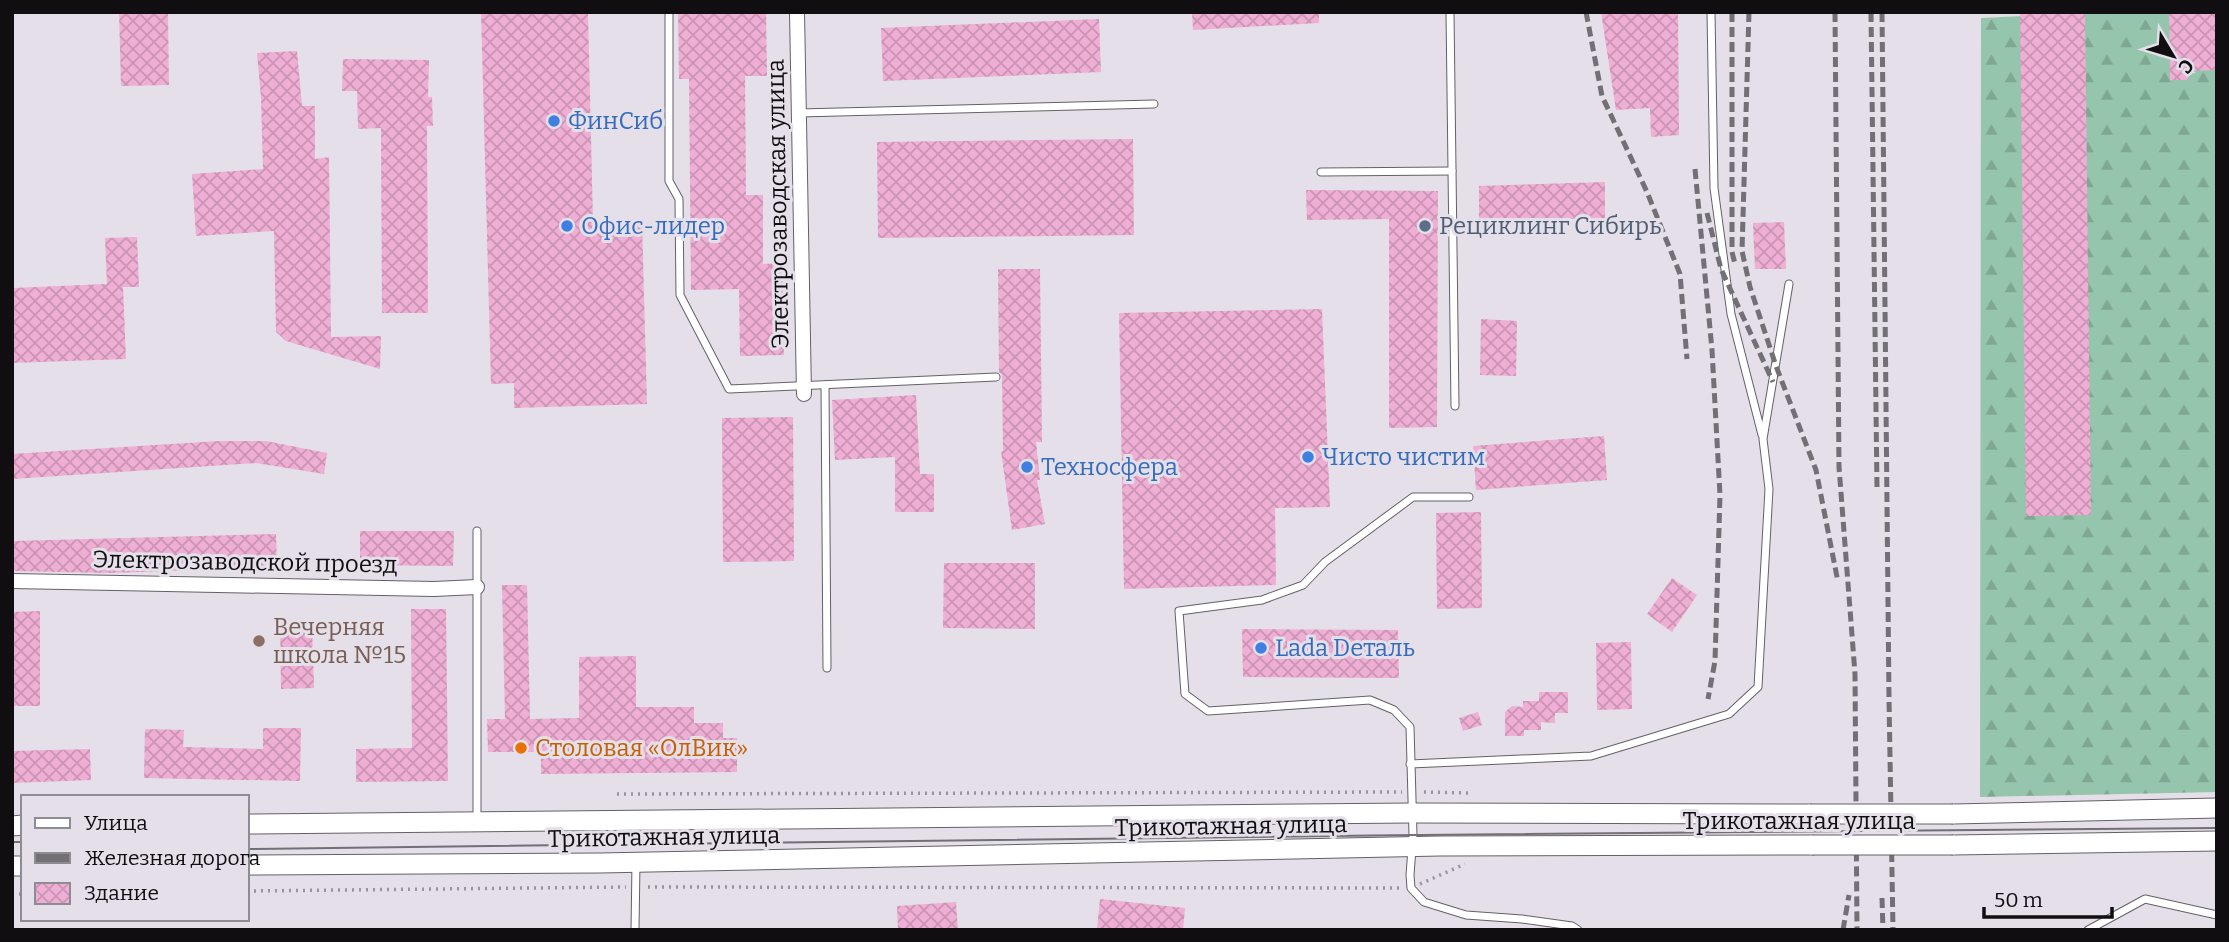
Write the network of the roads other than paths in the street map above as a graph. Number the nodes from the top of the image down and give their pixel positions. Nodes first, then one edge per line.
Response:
1 (669, 12) edge
2 (797, 12) edge
3 (1450, 12) edge
4 (1711, 12) edge
5 (1154, 104) dead end
6 (799, 113) junction
7 (1321, 172) dead end
8 (1452, 172) junction
9 (1789, 284) dead end
10 (996, 377) dead end
11 (825, 385) junction
12 (804, 390) junction
13 (1455, 406) dead end
14 (1763, 439) junction
15 (1469, 497) dead end
16 (477, 531) dead end
17 (12, 581) edge
18 (478, 587) junction
19 (827, 668) dead end
20 (1410, 764) junction
21 (2217, 808) edge
22 (1410, 813) junction
23 (477, 823) junction
24 (248, 824) edge
25 (2217, 841) edge
26 (1412, 847) junction
27 (636, 862) junction
28 (248, 865) edge
29 (2217, 915) edge
30 (635, 930) edge
31 (1578, 930) edge
32 (2088, 930) edge

1 - 12 lane
2 - 6 street, Электрозаводская улица
3 - 8 lane
4 - 14 lane
5 - 6 lane
6 - 12 street, Электрозаводская улица
7 - 8 lane
8 - 13 lane
9 - 14 lane
10 - 11 lane
11 - 12 lane
11 - 19 lane
14 - 20 lane
15 - 20 lane
16 - 18 lane
17 - 18 street, Электрозаводской проезд
18 - 23 lane
20 - 22 lane
21 - 22 main road, Трикотажная улица, bridge
22 - 23 main road, Трикотажная улица
22 - 26 lane
23 - 24 main road, Трикотажная улица
25 - 26 main road, Трикотажная улица, bridge
26 - 27 main road, Трикотажная улица
26 - 31 lane
27 - 28 main road, Трикотажная улица
27 - 30 lane
29 - 32 lane

